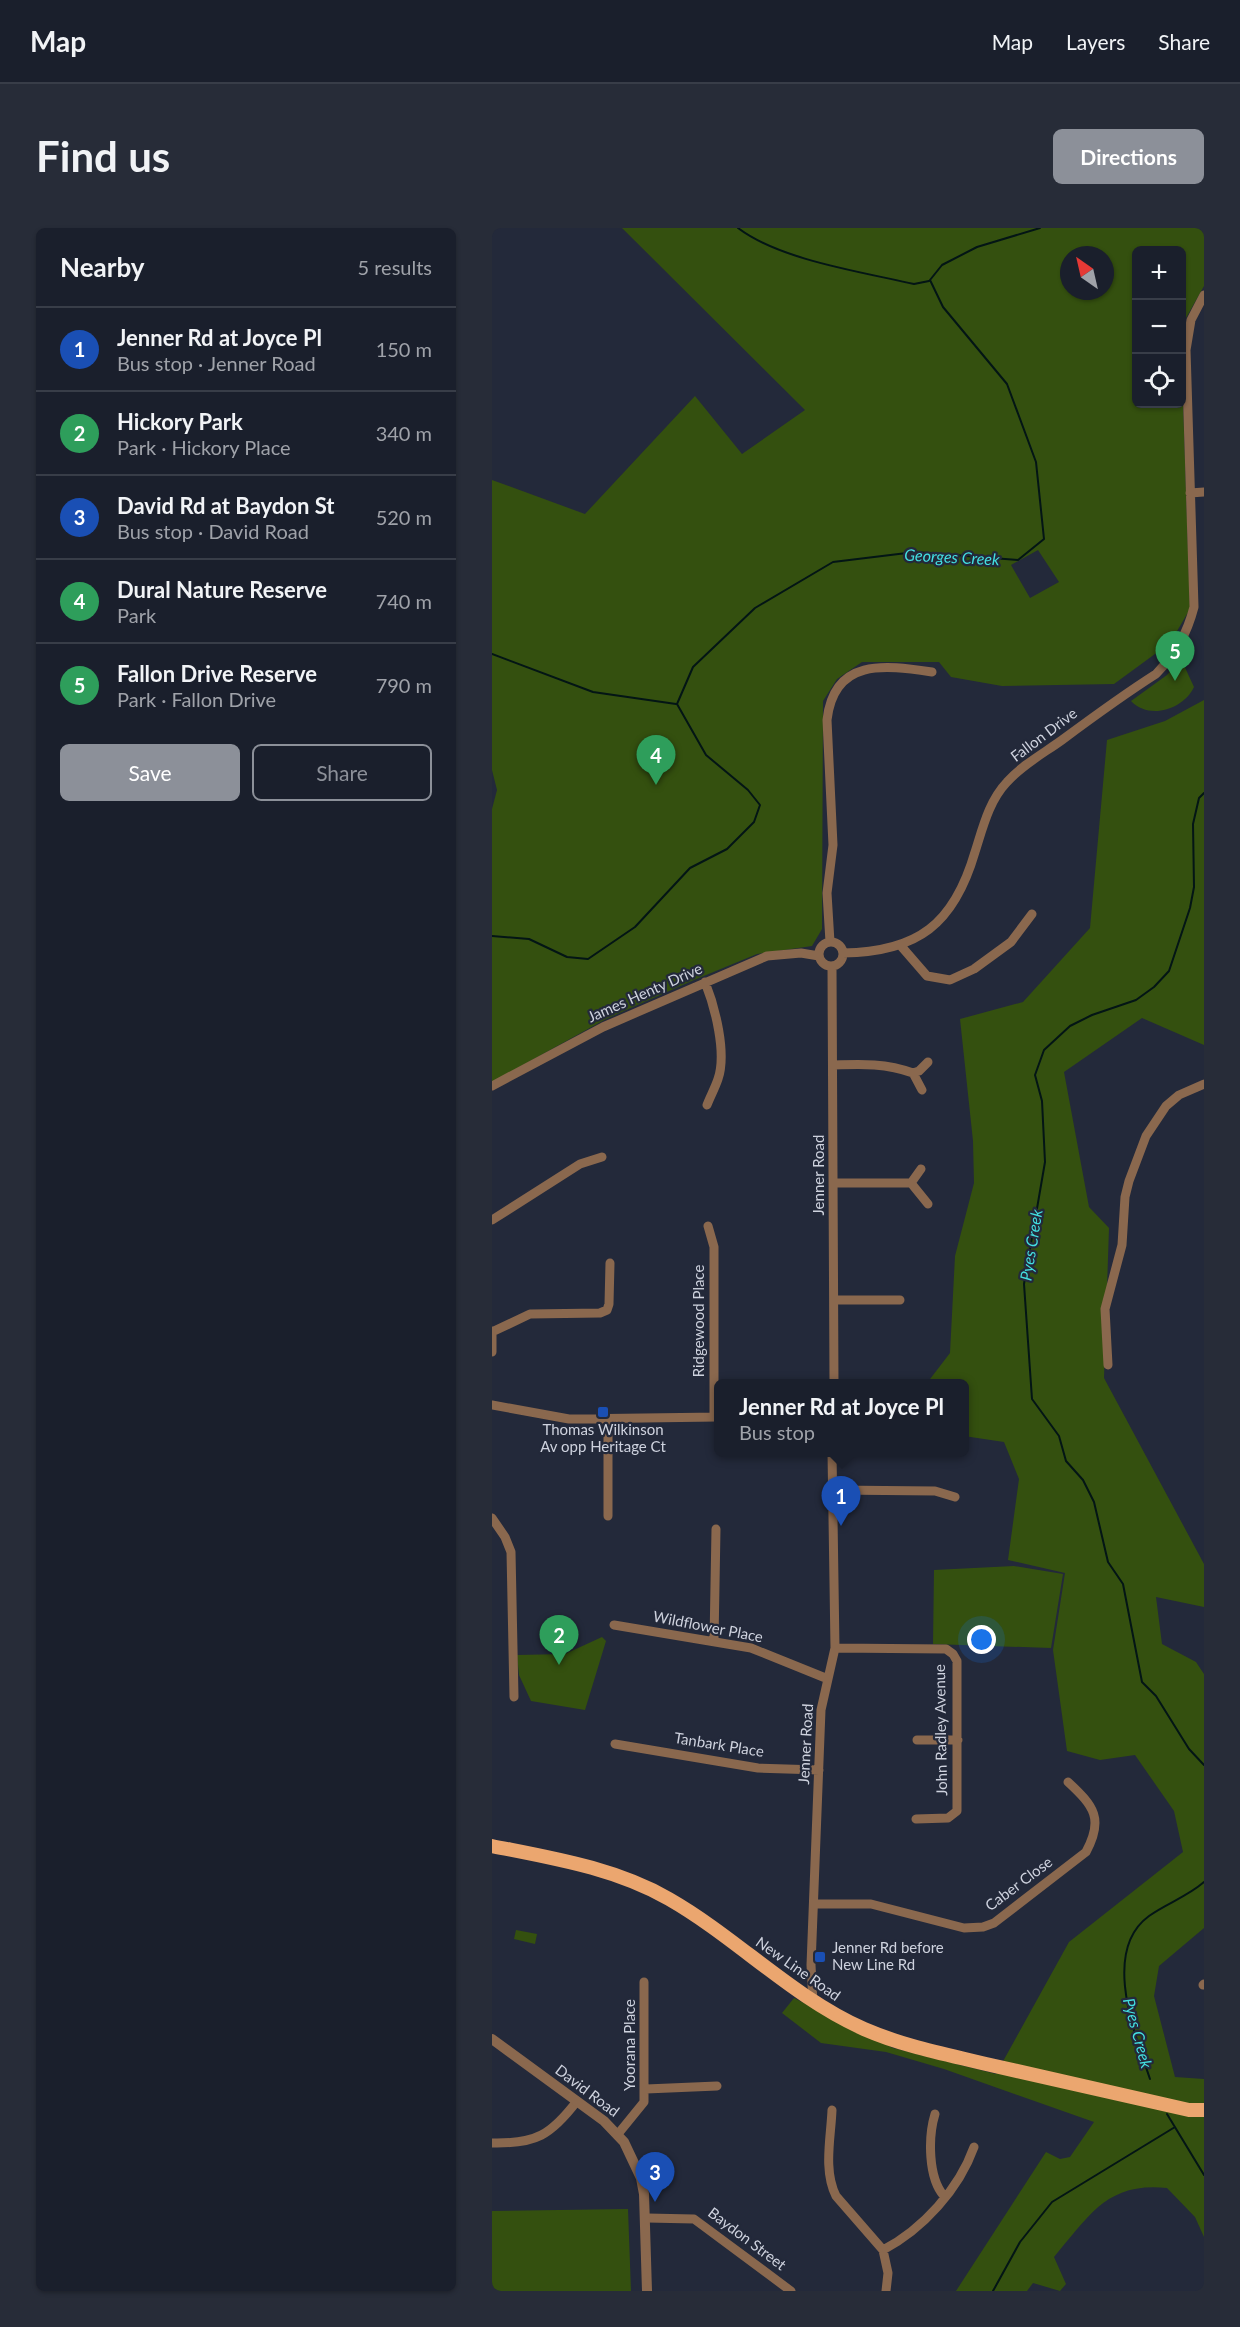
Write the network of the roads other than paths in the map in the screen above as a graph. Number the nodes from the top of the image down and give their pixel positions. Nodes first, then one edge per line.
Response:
1 (1204, 295) edge
2 (1204, 492) edge
3 (1190, 493) junction
4 (933, 672) dead end
5 (1032, 914) dead end
6 (831, 942) junction
7 (901, 946) junction
8 (843, 953) junction
9 (819, 956) junction
10 (832, 966) junction
11 (705, 982) junction
12 (928, 1062) dead end
13 (833, 1065) junction
14 (913, 1073) junction
15 (1204, 1084) edge
16 (492, 1086) edge
17 (922, 1090) dead end
18 (707, 1105) dead end
19 (602, 1157) dead end
20 (921, 1169) dead end
21 (834, 1183) junction
22 (911, 1183) junction
23 (928, 1204) dead end
24 (492, 1220) edge
25 (708, 1226) dead end
26 (610, 1263) dead end
27 (900, 1299) dead end
28 (834, 1300) junction
29 (492, 1332) edge
30 (492, 1352) edge
31 (1108, 1365) dead end
32 (716, 1379) edge
33 (834, 1379) edge
34 (492, 1405) edge
35 (714, 1417) edge
36 (608, 1418) junction
37 (832, 1457) edge
38 (834, 1490) junction
39 (956, 1497) dead end
40 (608, 1516) dead end
41 (492, 1518) edge
42 (716, 1528) dead end
43 (614, 1625) dead end
44 (714, 1641) junction
45 (835, 1648) junction
46 (828, 1679) junction
47 (514, 1697) dead end
48 (917, 1740) dead end
49 (958, 1740) junction
50 (615, 1744) dead end
51 (819, 1770) junction
52 (1068, 1782) dead end
53 (916, 1820) dead end
54 (492, 1846) edge
55 (814, 1904) junction
56 (644, 1982) dead end
57 (813, 2002) junction
58 (492, 2039) edge
59 (717, 2086) dead end
60 (646, 2089) junction
61 (577, 2101) junction
62 (832, 2110) dead end
63 (1204, 2110) edge
64 (935, 2114) dead end
65 (618, 2134) junction
66 (492, 2143) edge
67 (974, 2147) dead end
68 (944, 2196) junction
69 (647, 2218) junction
70 (883, 2250) junction
71 (646, 2291) edge
72 (791, 2291) edge
73 (886, 2291) edge

1 - 3 street, Fallon Drive
2 - 3 street
3 - 7 street, Fallon Drive
4 - 6 street
5 - 7 street
6 - 8 street
6 - 9 street
7 - 8 street, Fallon Drive
8 - 10 street
9 - 10 street
9 - 11 street, James Henty Drive
10 - 13 street, Jenner Road
11 - 16 street, James Henty Drive
11 - 18 street
12 - 14 street
13 - 14 street
13 - 21 street, Jenner Road
14 - 17 street
15 - 31 street
19 - 24 street
20 - 22 street
21 - 22 street
21 - 28 street, Jenner Road
22 - 23 street
25 - 32 street, Ridgewood Place
26 - 29 street
27 - 28 street
28 - 33 street, Jenner Road
29 - 30 street
34 - 36 street
35 - 36 street
36 - 40 street
37 - 38 street, Jenner Road
38 - 39 street
38 - 45 street, Jenner Road
41 - 47 street
42 - 44 street
43 - 44 street, Wildflower Place
44 - 46 street, Wildflower Place
45 - 46 street, Jenner Road
45 - 49 street, John Radley Avenue
46 - 51 street, Jenner Road
48 - 49 street
49 - 53 street, John Radley Avenue
50 - 51 street, Tanbark Place
51 - 55 street, Jenner Road
52 - 55 street, Caber Close
54 - 57 main road, New Line Road
55 - 57 street, Jenner Road
56 - 60 street, Yoorana Place
57 - 63 main road, New Line Road
58 - 61 street, David Road
59 - 60 street
60 - 65 street, Yoorana Place
61 - 65 street, David Road
61 - 66 street
62 - 70 street
64 - 68 street
65 - 69 street, David Road
67 - 68 street
68 - 70 street
69 - 71 street, David Road
69 - 72 street, Baydon Street
70 - 73 street

